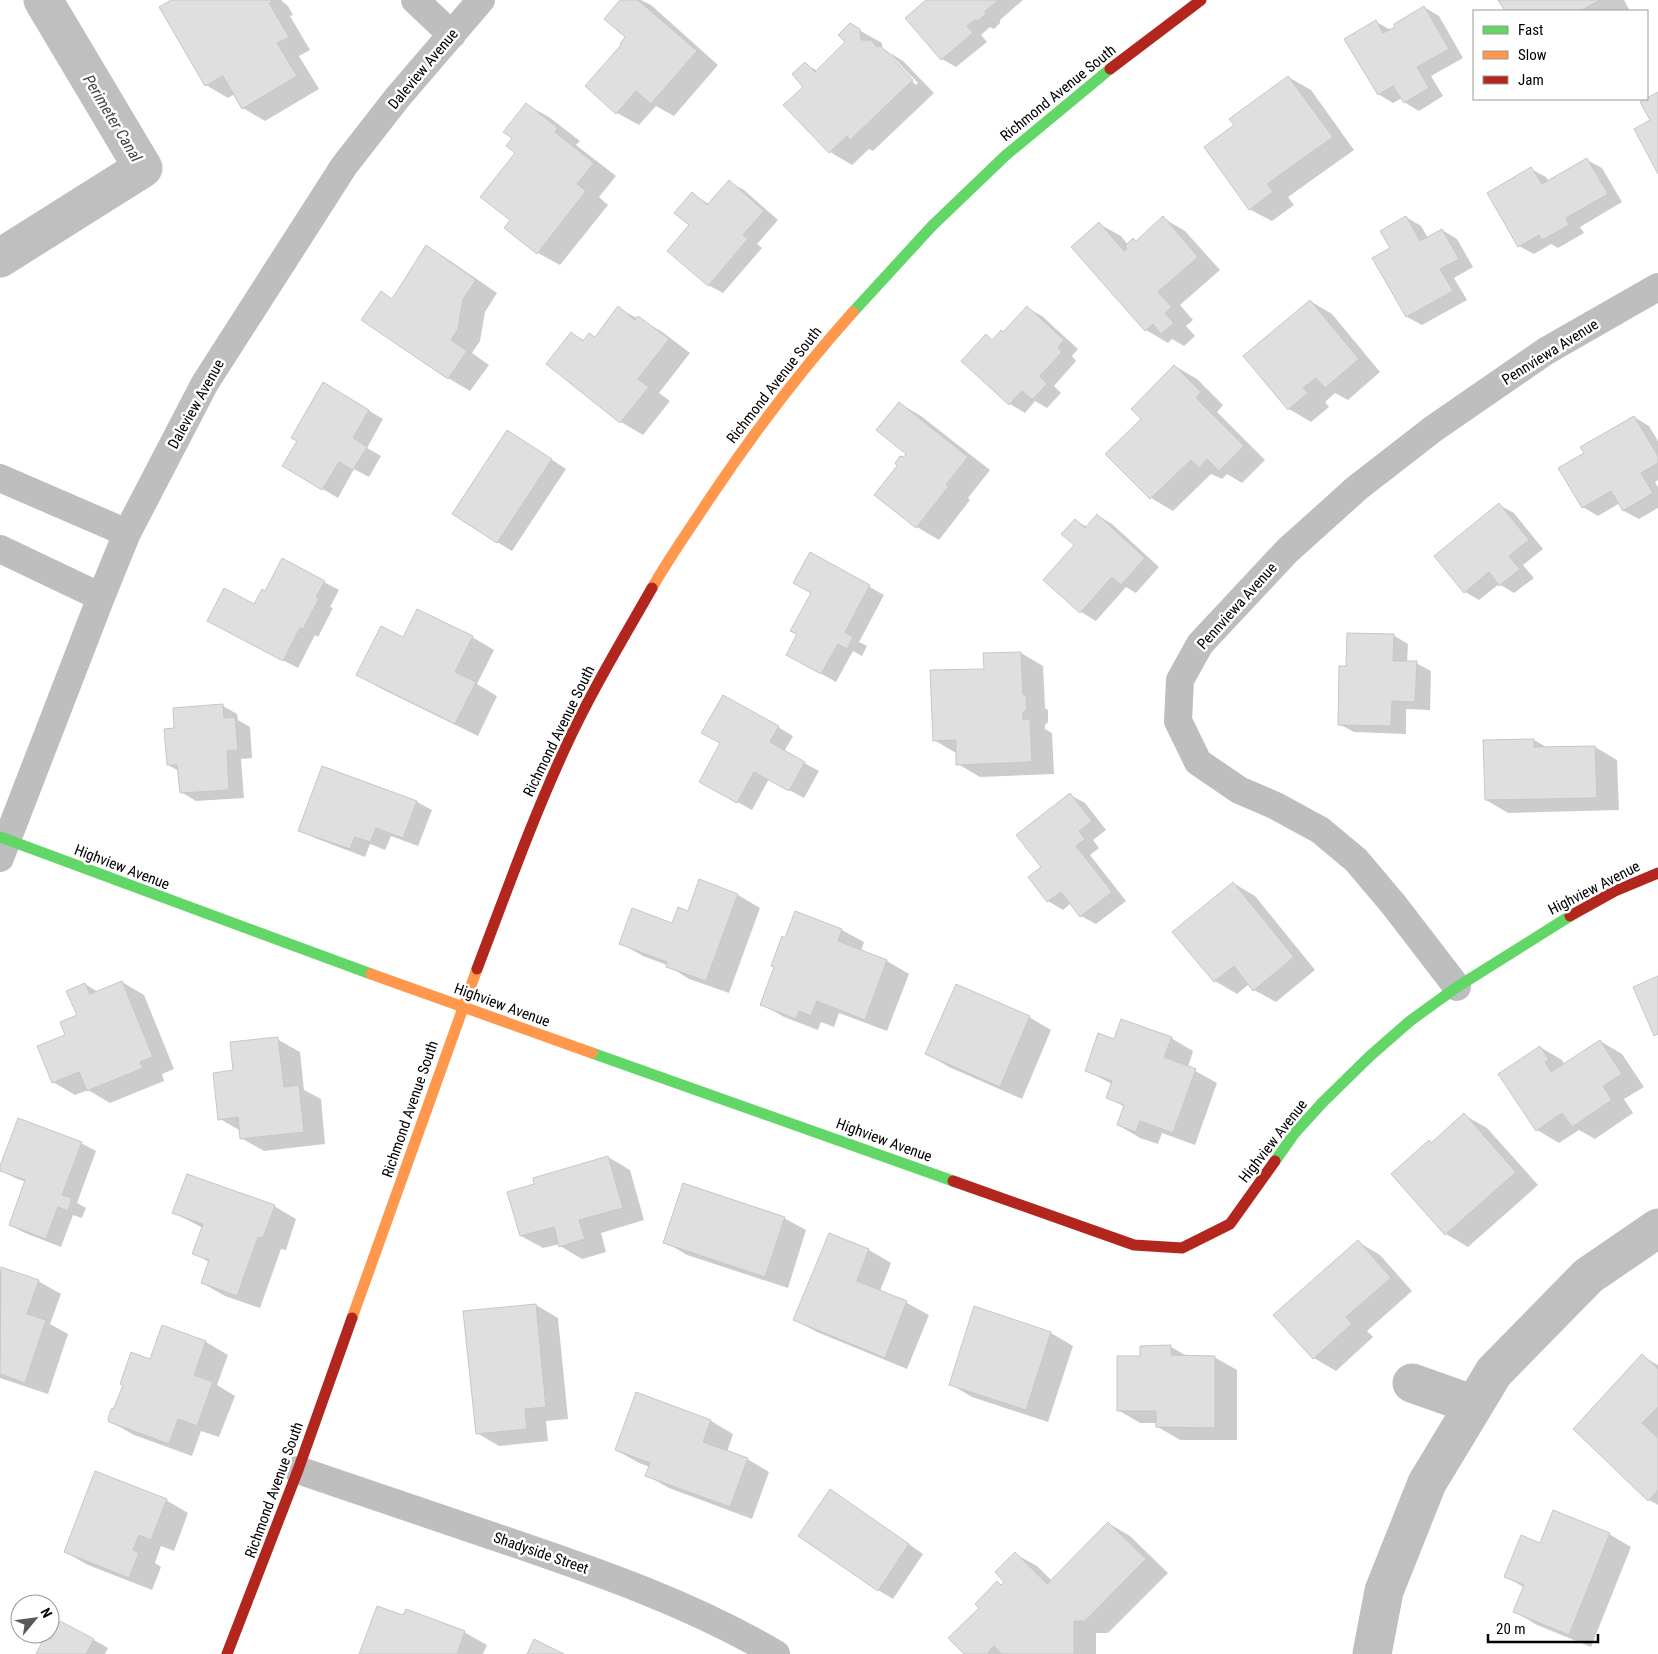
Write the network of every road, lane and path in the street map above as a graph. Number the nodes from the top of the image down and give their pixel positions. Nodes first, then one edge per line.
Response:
1 (415, 0) edge
2 (482, 0) edge
3 (1201, 0) edge
4 (452, 34) junction
5 (1658, 287) edge
6 (0, 478) edge
7 (127, 533) junction
8 (0, 549) edge
9 (101, 597) junction
10 (2, 845) edge
11 (1658, 873) edge
12 (1457, 987) junction
13 (462, 1007) junction
14 (298, 1470) junction
15 (227, 1654) edge
16 (776, 1654) edge

1 - 4 street
2 - 4 street, Daleview Avenue
3 - 13 street, Richmond Avenue South
4 - 7 street, Daleview Avenue
5 - 12 street, Pennviewa Avenue
6 - 7 street
7 - 9 street, Daleview Avenue
8 - 9 street
9 - 10 street, Daleview Avenue
10 - 13 street, Highview Avenue
11 - 12 street, Highview Avenue
12 - 13 street, Highview Avenue
13 - 14 street, Richmond Avenue South
14 - 15 street, Richmond Avenue South
14 - 16 street, Shadyside Street

